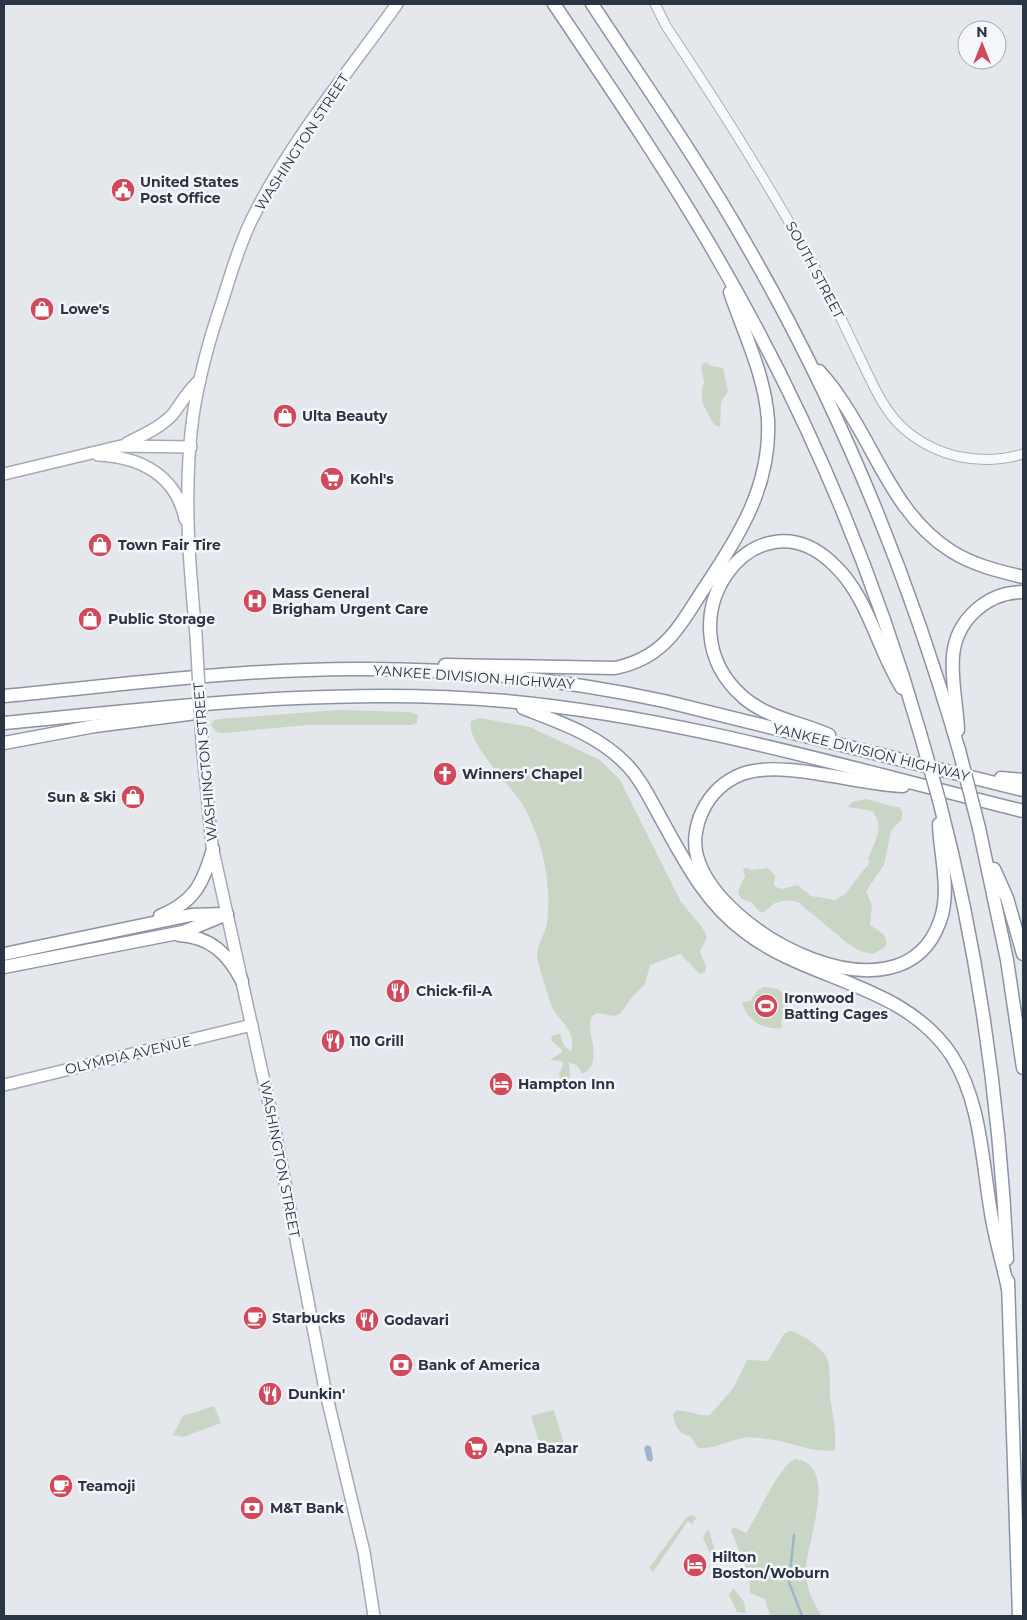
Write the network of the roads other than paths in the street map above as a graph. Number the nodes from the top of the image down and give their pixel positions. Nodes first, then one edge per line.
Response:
1 (396, 4) edge
2 (554, 4) edge
3 (592, 4) edge
4 (655, 4) edge
5 (722, 267) junction
6 (806, 354) junction
7 (200, 380) junction
8 (121, 446) junction
9 (190, 447) junction
10 (1023, 454) edge
11 (81, 455) junction
12 (4, 474) edge
13 (188, 539) junction
14 (1023, 577) edge
15 (1023, 592) edge
16 (365, 669) junction
17 (56, 691) junction
18 (4, 692) edge
19 (4, 696) edge
20 (273, 699) junction
21 (506, 701) junction
22 (912, 704) junction
23 (4, 723) edge
24 (4, 743) edge
25 (858, 748) junction
26 (959, 750) junction
27 (959, 774) junction
28 (1023, 780) edge
29 (923, 786) junction
30 (1023, 790) edge
31 (1023, 811) edge
32 (941, 818) junction
33 (983, 845) junction
34 (213, 849) junction
35 (227, 914) junction
36 (130, 928) junction
37 (170, 935) junction
38 (4, 954) edge
39 (1023, 954) edge
40 (4, 967) edge
41 (242, 980) junction
42 (252, 1025) junction
43 (1023, 1068) edge
44 (4, 1085) edge
45 (1008, 1289) junction
46 (374, 1616) edge
47 (1019, 1616) edge

1 - 7 main road, WASHINGTON STREET
2 - 5 highway
3 - 6 highway
4 - 10 street, SOUTH STREET
5 - 16 highway
5 - 22 highway
6 - 14 highway
6 - 26 highway
7 - 8 main road
7 - 9 main road, WASHINGTON STREET
8 - 9 main road
8 - 11 main road
9 - 13 main road, WASHINGTON STREET
11 - 12 main road
11 - 13 main road
13 - 34 main road, WASHINGTON STREET, bridge
15 - 26 highway
16 - 17 highway, YANKEE DIVISION HIGHWAY
16 - 25 highway, YANKEE DIVISION HIGHWAY
17 - 18 highway
17 - 19 highway, YANKEE DIVISION HIGHWAY
20 - 21 highway, YANKEE DIVISION HIGHWAY
20 - 23 highway, YANKEE DIVISION HIGHWAY
20 - 24 highway
21 - 29 highway, YANKEE DIVISION HIGHWAY
21 - 45 highway
22 - 25 highway
22 - 32 highway, bridge
25 - 27 highway, YANKEE DIVISION HIGHWAY
26 - 33 highway, bridge
27 - 28 highway
27 - 30 highway, YANKEE DIVISION HIGHWAY
29 - 31 highway, YANKEE DIVISION HIGHWAY
29 - 32 highway
32 - 45 highway
33 - 39 highway
33 - 43 highway
34 - 35 main road, WASHINGTON STREET
34 - 36 highway
35 - 36 highway
35 - 37 highway
35 - 41 main road, WASHINGTON STREET
36 - 38 highway
37 - 40 highway
37 - 41 highway
41 - 42 main road, WASHINGTON STREET
42 - 44 main road, OLYMPIA AVENUE
42 - 46 main road, WASHINGTON STREET
45 - 47 highway

